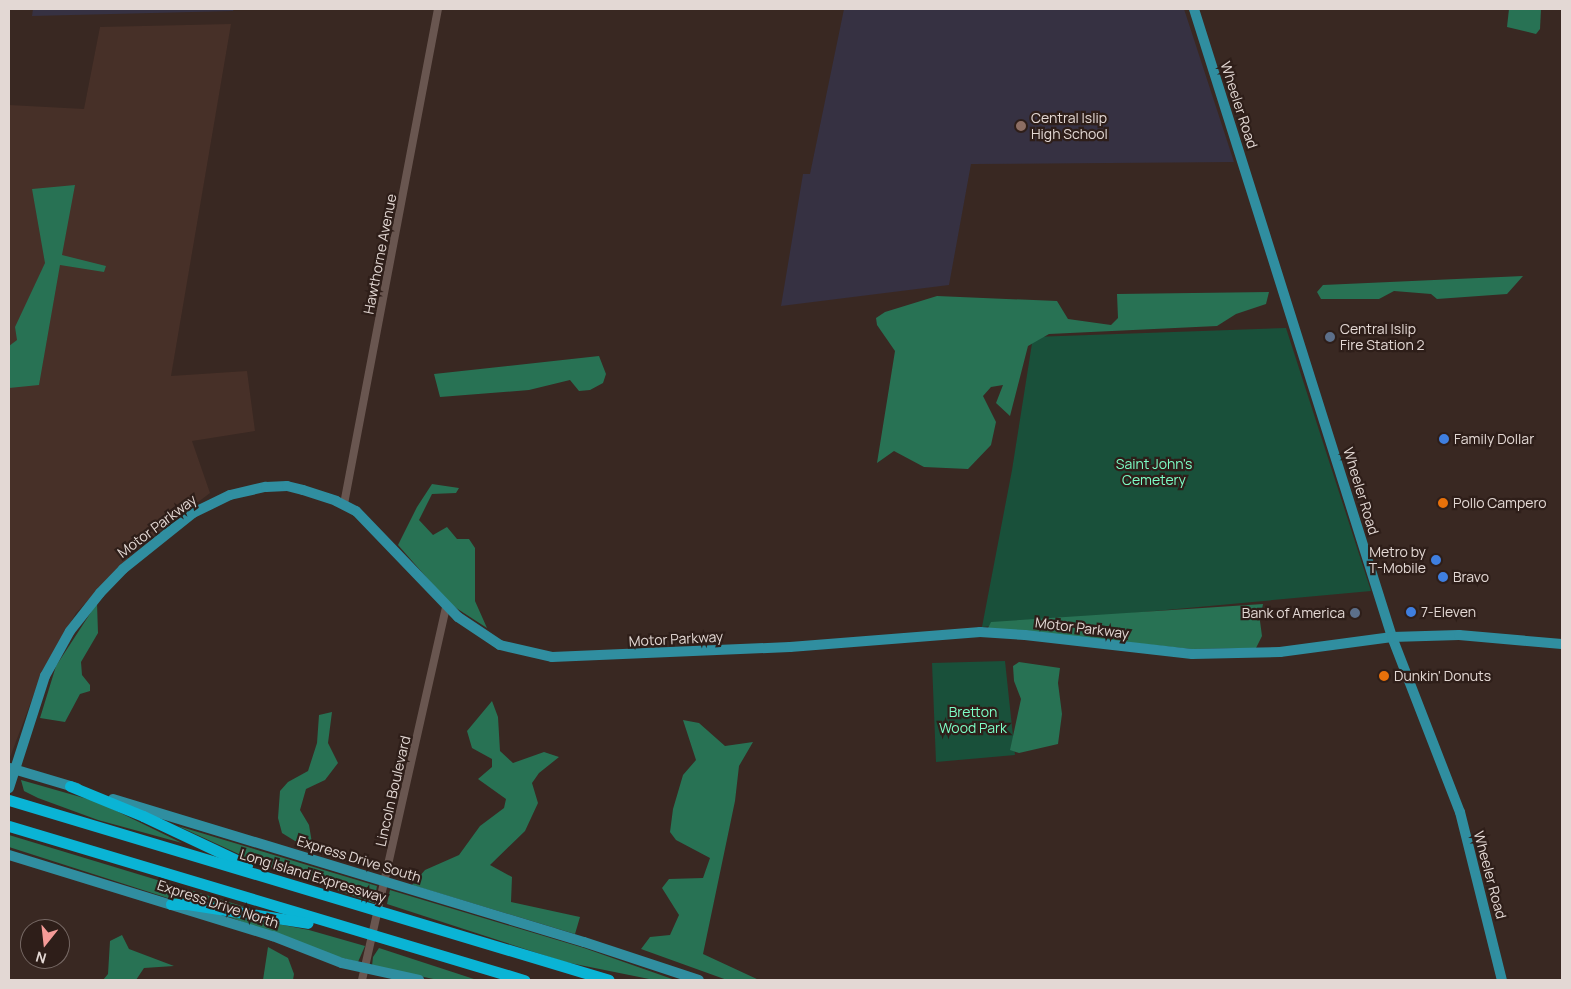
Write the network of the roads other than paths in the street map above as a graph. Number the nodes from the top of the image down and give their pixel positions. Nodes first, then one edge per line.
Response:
1 (438, 9) edge
2 (1194, 9) edge
3 (344, 504) junction
4 (446, 608) junction
5 (1392, 637) junction
6 (1562, 644) edge
7 (12, 771) edge
8 (70, 786) junction
9 (9, 788) edge
10 (9, 800) edge
11 (9, 826) edge
12 (9, 855) edge
13 (384, 886) junction
14 (330, 897) junction
15 (171, 904) junction
16 (396, 943) junction
17 (366, 965) junction
18 (362, 980) edge
19 (419, 980) edge
20 (524, 980) edge
21 (609, 980) edge
22 (699, 980) edge
23 (1502, 980) edge

1 - 3 street, Hawthorne Avenue
2 - 5 main road, Wheeler Road
3 - 4 main road, Motor Parkway
3 - 7 main road, Motor Parkway
4 - 5 main road, Motor Parkway
4 - 13 street, Lincoln Boulevard
5 - 6 main road, Motor Parkway
5 - 23 main road, Wheeler Road
7 - 8 main road, Express Drive South
7 - 9 main road, Motor Parkway
8 - 13 main road, Express Drive South
8 - 14 highway
10 - 14 highway, Long Island Expressway
11 - 16 highway
12 - 15 main road, Express Drive North
13 - 17 street, Lincoln Boulevard
13 - 22 main road, Express Drive South
14 - 21 highway, Long Island Expressway
15 - 16 highway
15 - 17 main road, Express Drive North
16 - 20 highway
17 - 18 street, Lincoln Boulevard
17 - 19 main road, Express Drive North

